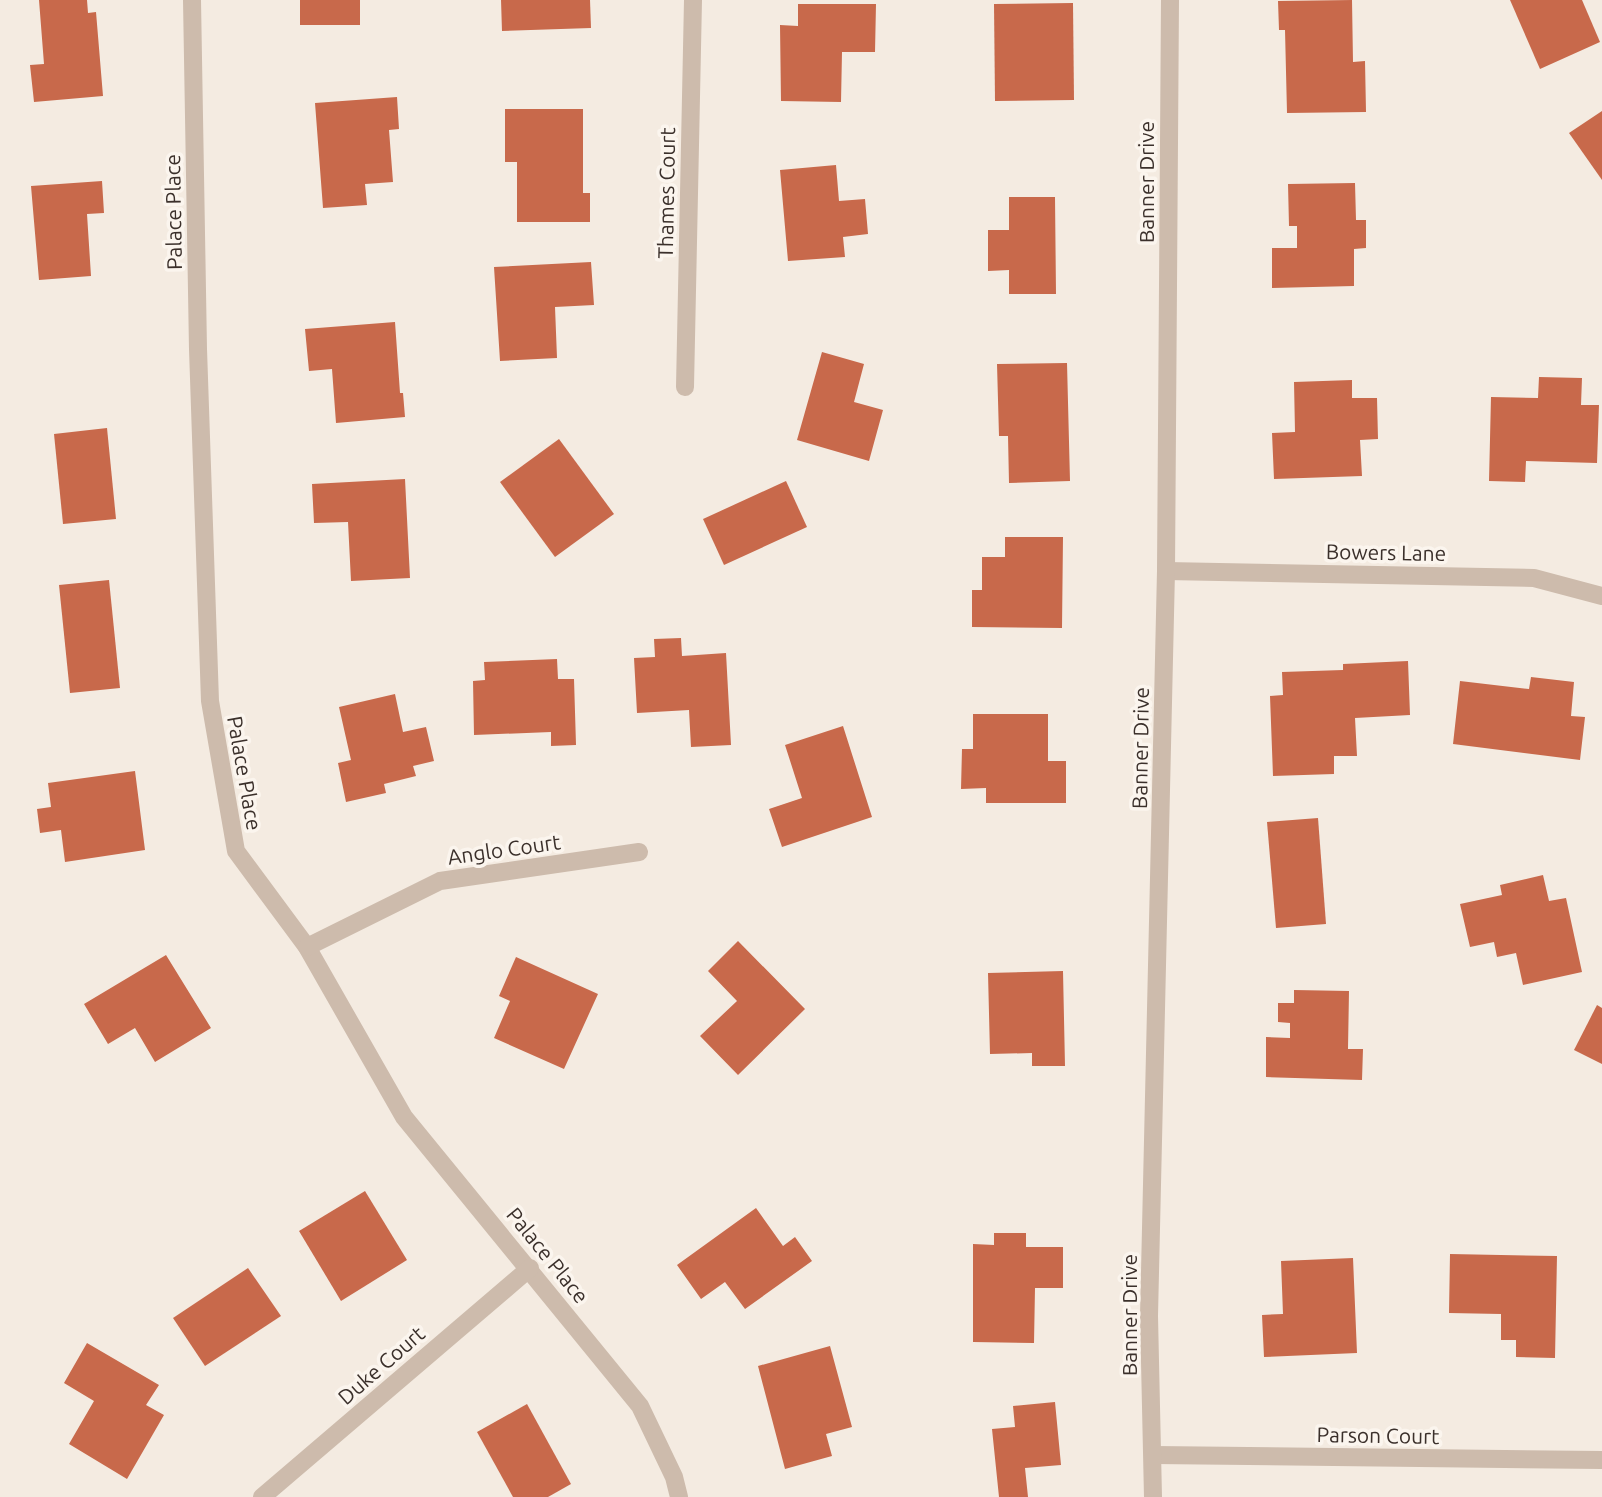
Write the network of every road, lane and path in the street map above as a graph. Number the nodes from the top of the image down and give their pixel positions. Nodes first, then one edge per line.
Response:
1 (192, 0) edge
2 (693, 0) edge
3 (1170, 0) edge
4 (685, 387) dead end
5 (1166, 570) junction
6 (1602, 596) edge
7 (639, 852) dead end
8 (307, 947) junction
9 (530, 1268) junction
10 (1154, 1455) junction
11 (1602, 1460) edge
12 (262, 1497) edge
13 (679, 1497) edge
14 (1153, 1497) edge

1 - 8 street, Palace Place
2 - 4 street, Thames Court
3 - 5 street, Banner Drive
5 - 6 street, Bowers Lane
5 - 10 street, Banner Drive
7 - 8 street, Anglo Court
8 - 9 street, Palace Place
9 - 12 street, Duke Court
9 - 13 street, Palace Place
10 - 11 street, Parson Court
10 - 14 street, Banner Drive

